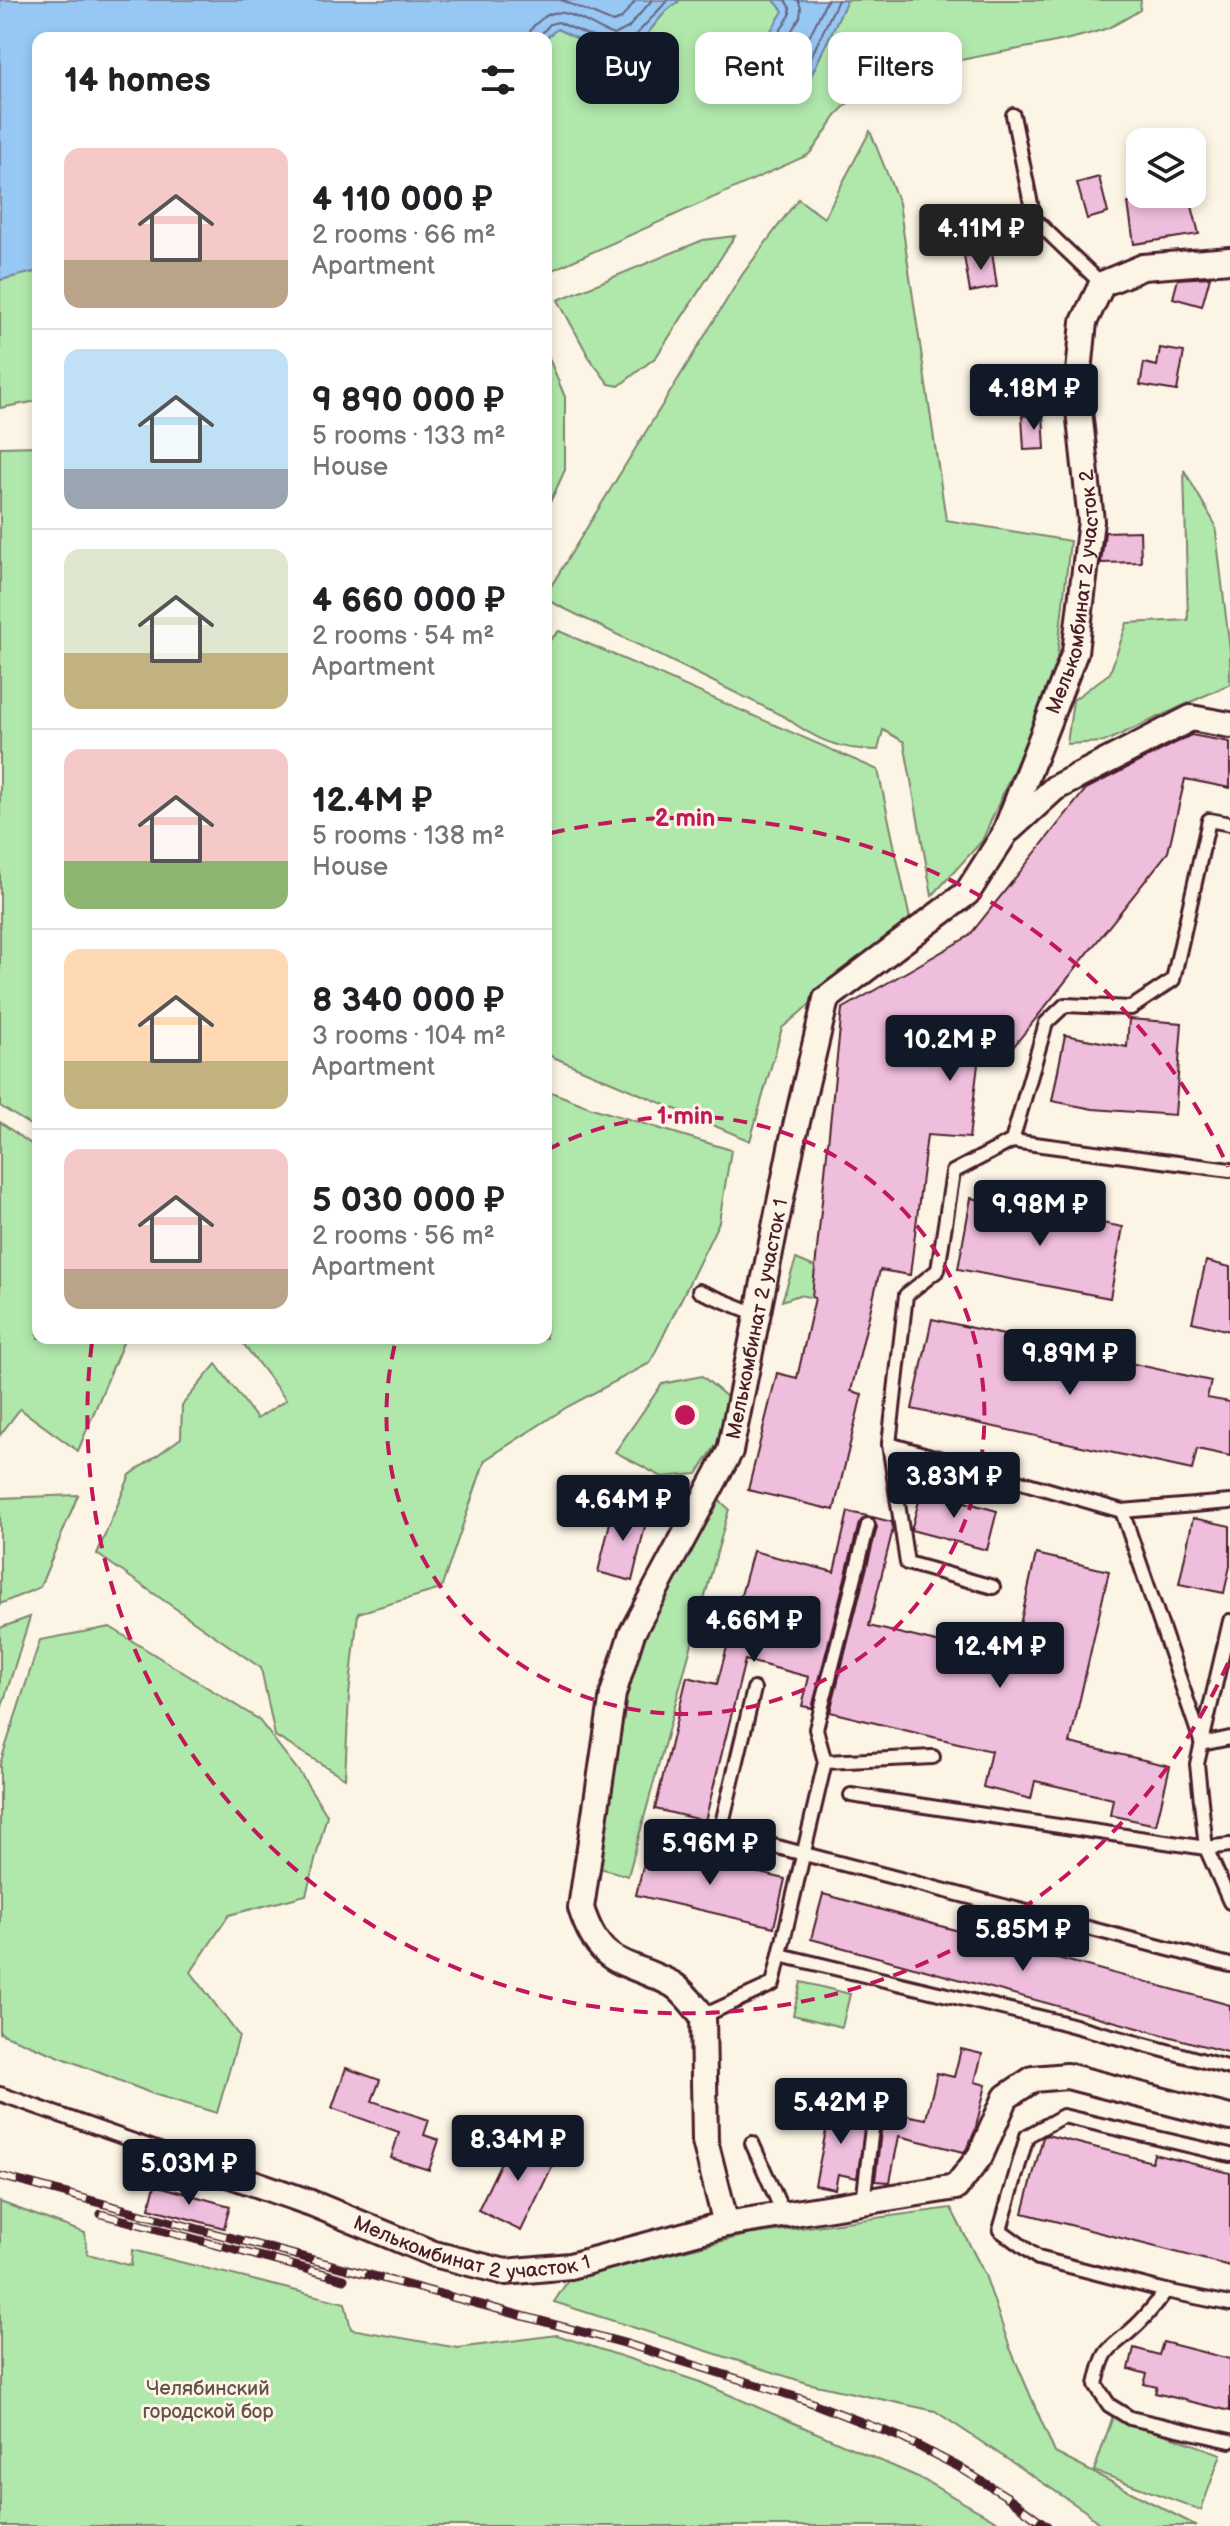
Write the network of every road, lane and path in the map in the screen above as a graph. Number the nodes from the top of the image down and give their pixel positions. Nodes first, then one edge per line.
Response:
1 (1013, 115) dead end
2 (1230, 260) edge
3 (1102, 284) junction
4 (1230, 725) edge
5 (1230, 824) edge
6 (1004, 835) junction
7 (1012, 1141) junction
8 (1230, 1170) edge
9 (699, 1291) dead end
10 (759, 1315) junction
11 (889, 1444) junction
12 (1230, 1502) edge
13 (1122, 1511) junction
14 (868, 1525) dead end
15 (993, 1587) dead end
16 (1230, 1621) edge
17 (754, 1689) dead end
18 (1230, 1738) edge
19 (1202, 1744) junction
20 (933, 1757) dead end
21 (825, 1762) junction
22 (851, 1795) dead end
23 (1230, 1845) edge
24 (1206, 1848) junction
25 (804, 1855) junction
26 (1230, 1902) edge
27 (780, 1955) junction
28 (1230, 1965) edge
29 (703, 2016) junction
30 (1230, 2068) edge
31 (0, 2094) edge
32 (892, 2095) dead end
33 (1230, 2118) edge
34 (752, 2143) dead end
35 (1230, 2155) edge
36 (222, 2172) joint
37 (863, 2202) junction
38 (784, 2215) junction
39 (726, 2224) junction
40 (1166, 2291) junction
41 (1230, 2304) edge
42 (1230, 2441) edge

1 - 3 lane
2 - 3 street
3 - 6 street, Мелькомбинат 2 участок 2
4 - 6 street
5 - 7 lane
6 - 10 street, Мелькомбинат 2 участок 1
7 - 8 lane
7 - 11 lane
9 - 10 lane
10 - 29 street, Мелькомбинат 2 участок 1
11 - 13 lane
11 - 15 lane
12 - 13 lane
13 - 19 lane
14 - 21 lane
16 - 19 lane
17 - 25 lane
18 - 19 lane
19 - 24 lane
20 - 21 lane
21 - 25 lane
22 - 24 lane
23 - 24 lane
24 - 26 lane
25 - 27 lane
25 - 28 lane
27 - 29 lane
27 - 30 lane
29 - 39 street
31 - 36 lane
32 - 37 lane
33 - 37 street, Мелькомбинат 2 участок 1
34 - 38 lane
35 - 40 lane
36 - 39 street, Мелькомбинат 2 участок 1
37 - 38 street, Мелькомбинат 2 участок 1
38 - 39 street, Мелькомбинат 2 участок 1
40 - 41 lane
40 - 42 lane

